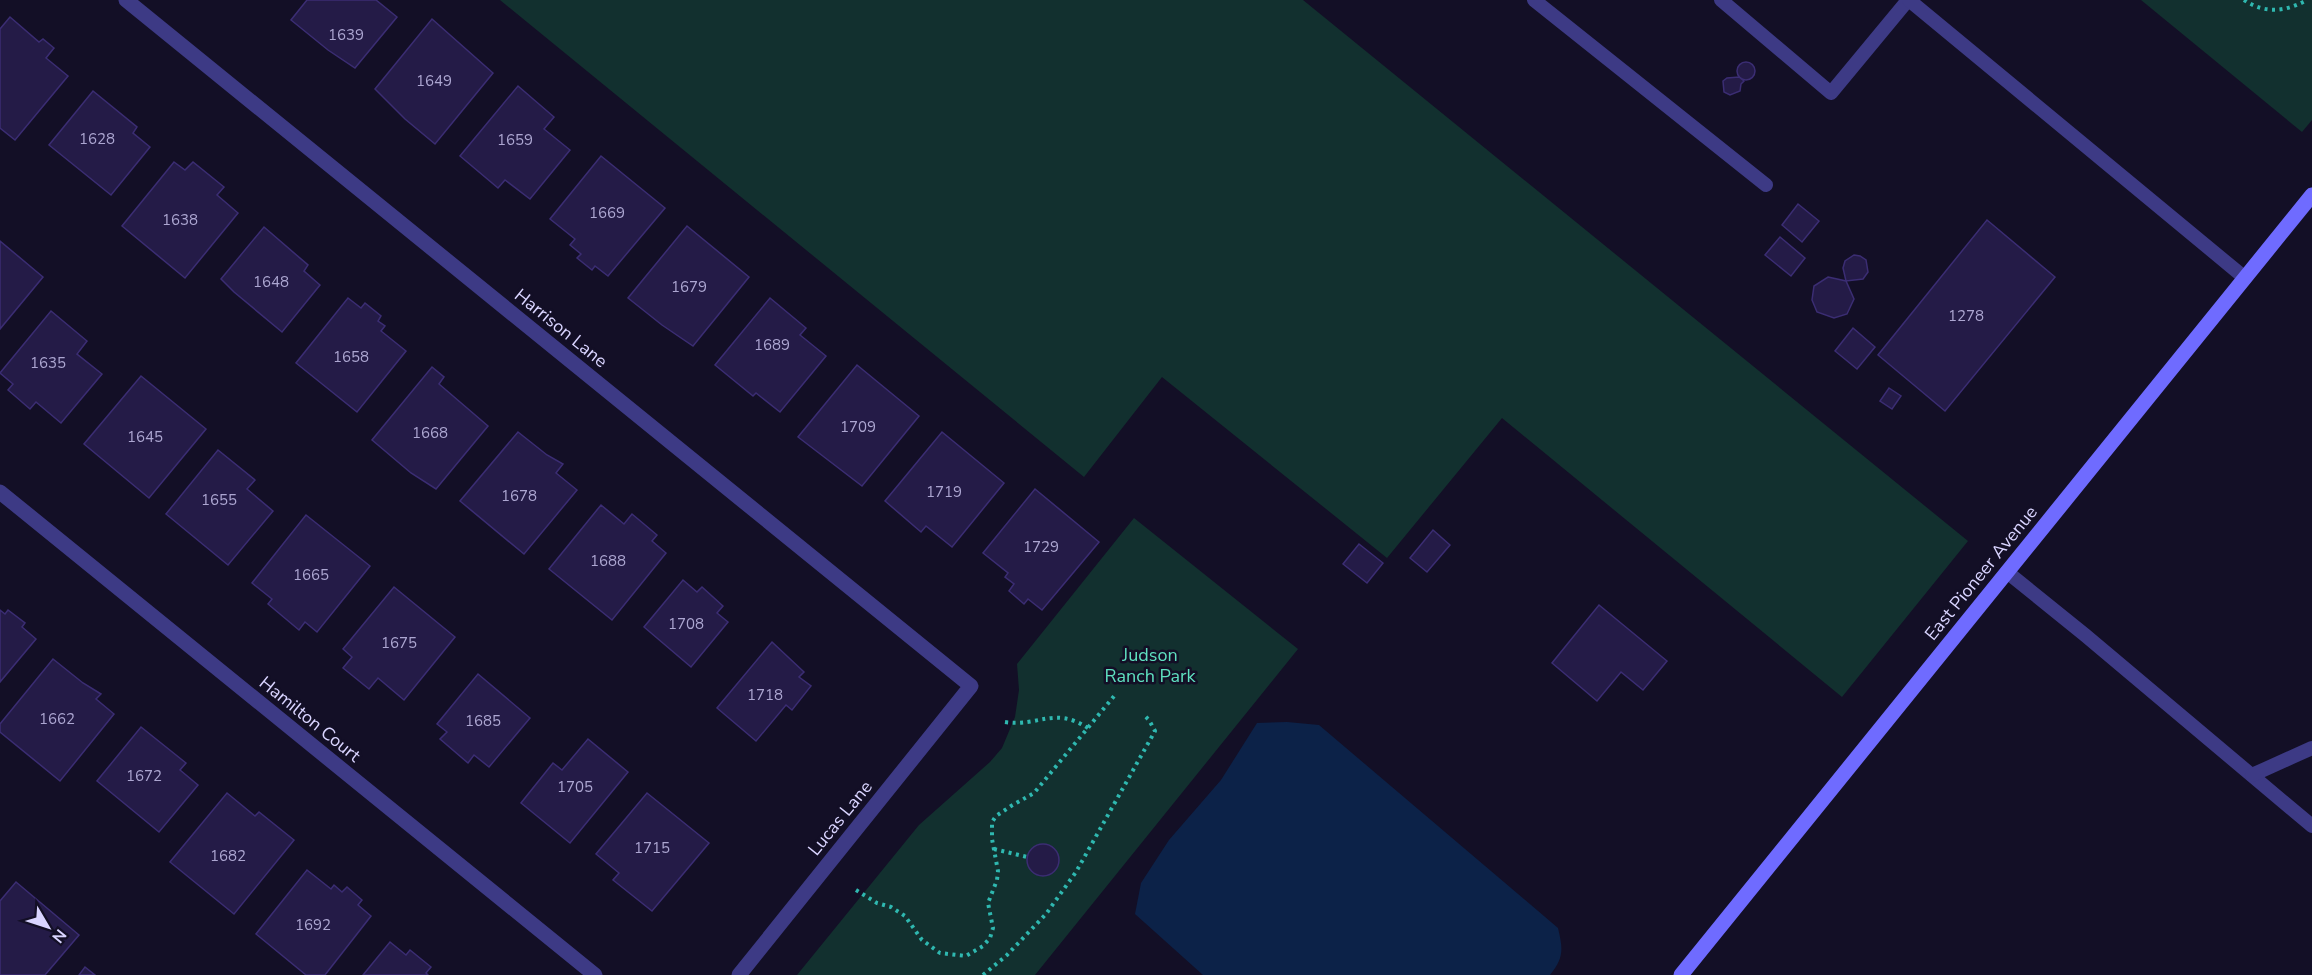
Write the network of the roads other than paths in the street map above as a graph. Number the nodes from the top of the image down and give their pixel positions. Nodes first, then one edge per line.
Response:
1 (126, 0) edge
2 (1534, 0) edge
3 (1721, 0) edge
4 (1909, 0) edge
5 (1766, 185) dead end
6 (2312, 195) edge
7 (2245, 278) junction
8 (0, 492) edge
9 (2007, 572) junction
10 (971, 686) joint
11 (2312, 748) edge
12 (2252, 775) junction
13 (2312, 826) edge
14 (595, 975) edge
15 (739, 975) edge
16 (1681, 975) edge

1 - 10 street, Harrison Lane
2 - 5 lane
3 - 4 lane
4 - 7 lane
6 - 7 street, East Pioneer Avenue
7 - 9 street, East Pioneer Avenue
8 - 14 street, Hamilton Court
9 - 12 lane
9 - 16 street, East Pioneer Avenue
10 - 15 street, Lucas Lane
11 - 12 lane
12 - 13 lane

